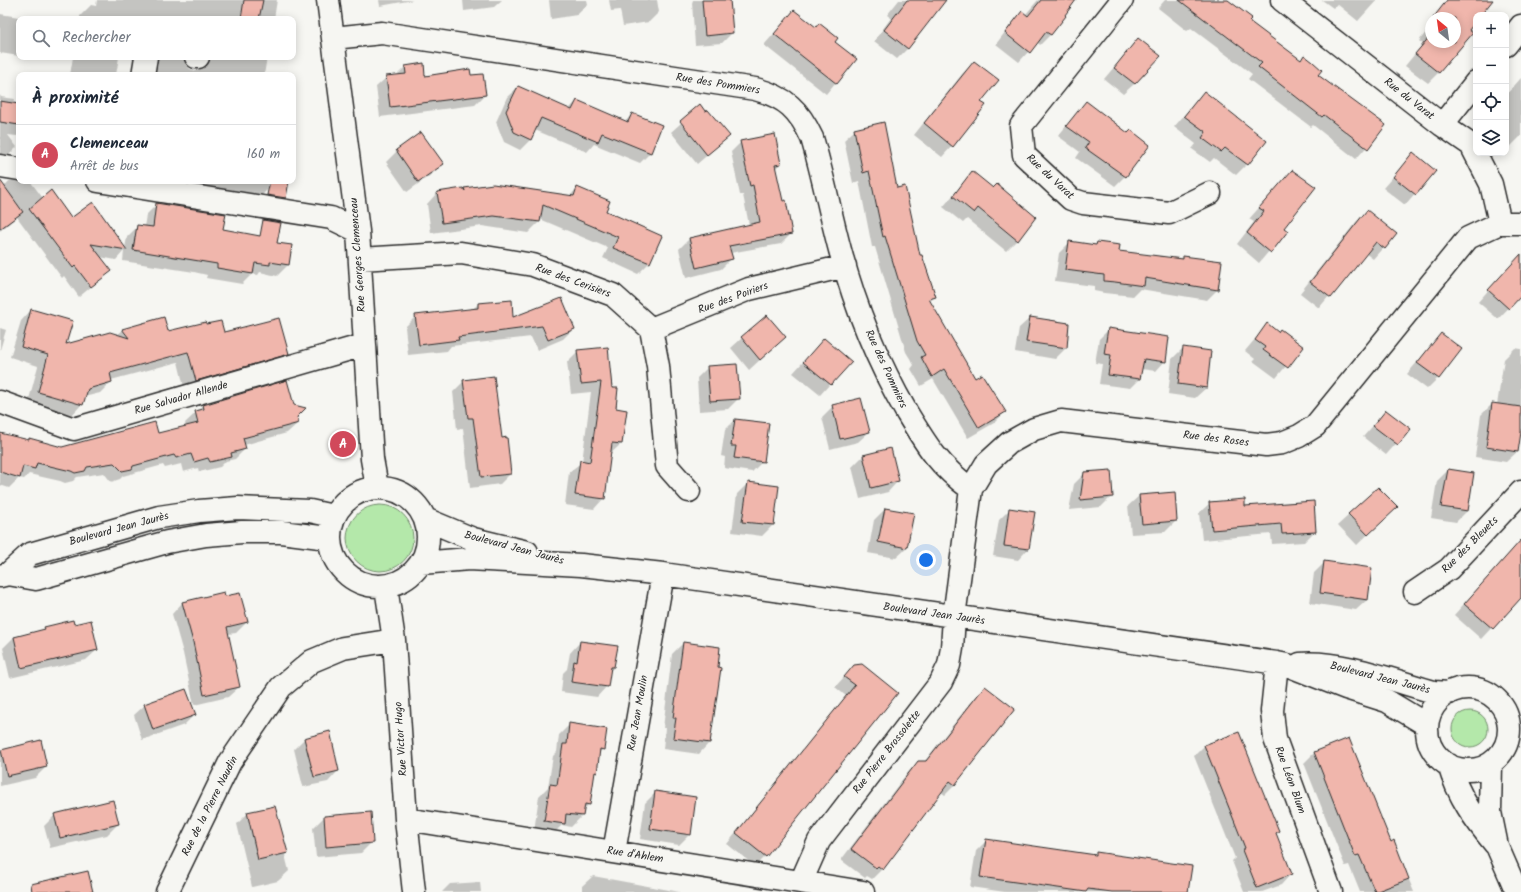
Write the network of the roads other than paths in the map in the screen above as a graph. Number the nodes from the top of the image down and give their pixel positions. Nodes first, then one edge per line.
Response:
1 (328, 0) edge
2 (1122, 0) edge
3 (1282, 0) edge
4 (1521, 26) edge
5 (333, 38) junction
6 (1509, 41) edge
7 (146, 60) edge
8 (144, 72) edge
9 (1474, 84) edge
10 (1442, 125) junction
11 (0, 166) edge
12 (16, 169) edge
13 (130, 184) edge
14 (1210, 193) dead end
15 (1510, 223) edge
16 (358, 231) junction
17 (360, 259) junction
18 (845, 266) junction
19 (651, 329) junction
20 (364, 345) junction
21 (0, 402) edge
22 (377, 487) junction
23 (971, 489) junction
24 (688, 491) dead end
25 (1521, 492) edge
26 (333, 516) junction
27 (425, 519) junction
28 (328, 538) junction
29 (421, 562) junction
30 (581, 565) junction
31 (663, 574) junction
32 (4, 575) edge
33 (386, 587) junction
34 (1415, 592) dead end
35 (954, 616) junction
36 (394, 640) junction
37 (1282, 664) junction
38 (1449, 693) junction
39 (1510, 703) edge
40 (1427, 725) junction
41 (1514, 737) edge
42 (1491, 764) junction
43 (1449, 765) junction
44 (406, 819) junction
45 (1498, 846) junction
46 (614, 852) junction
47 (801, 882) junction
48 (167, 892) edge
49 (414, 892) edge
50 (863, 892) edge
51 (1331, 892) edge
52 (1517, 892) edge

1 - 5 street, Rue Georges Clemenceau
2 - 14 street, Rue du Varat
3 - 10 street, Rue du Varat
4 - 6 street
5 - 16 street, Rue Georges Clemenceau
5 - 18 street, Rue des Pommiers
7 - 8 street
9 - 10 street
10 - 15 street, Rue du Varat
11 - 12 street
13 - 16 street
15 - 23 street, Rue des Roses
16 - 17 street, Rue Georges Clemenceau
17 - 19 street, Rue des Cerisiers
17 - 20 street, Rue Georges Clemenceau
18 - 19 street, Rue des Poiriers
18 - 23 street, Rue des Pommiers
19 - 24 street
20 - 21 street, Rue Salvador Allende
20 - 22 street, Rue Georges Clemenceau
22 - 26 street
22 - 27 street
23 - 35 street, Rue des Roses
25 - 34 street, Rue des Bleuets
26 - 28 street
26 - 32 street, Boulevard Jean Jaurès
27 - 29 street
27 - 30 street, Boulevard Jean Jaurès
28 - 32 street, Boulevard Jean Jaurès
28 - 33 street
29 - 30 street, Boulevard Jean Jaurès
29 - 33 street
30 - 31 street, Boulevard Jean Jaurès
31 - 35 street, Boulevard Jean Jaurès
31 - 46 street, Rue Jean Moulin
33 - 36 street, Rue Victor Hugo
35 - 37 street, Boulevard Jean Jaurès
35 - 47 street, Rue Pierre Brossolette
36 - 44 street, Rue Victor Hugo
36 - 48 street, Rue de la Pierre Naudin
37 - 38 street, Boulevard Jean Jaurès
37 - 40 street, Boulevard Jean Jaurès
37 - 51 street, Rue Léon Blum
38 - 39 street
38 - 40 street
39 - 41 street
40 - 43 street
41 - 42 street
42 - 43 street
42 - 45 street
43 - 45 street
44 - 46 street, Rue d'Ahlem
44 - 49 street, Rue Victor Hugo
45 - 52 street
46 - 47 street, Rue d'Ahlem
47 - 50 street, Rue d'Ahlem

